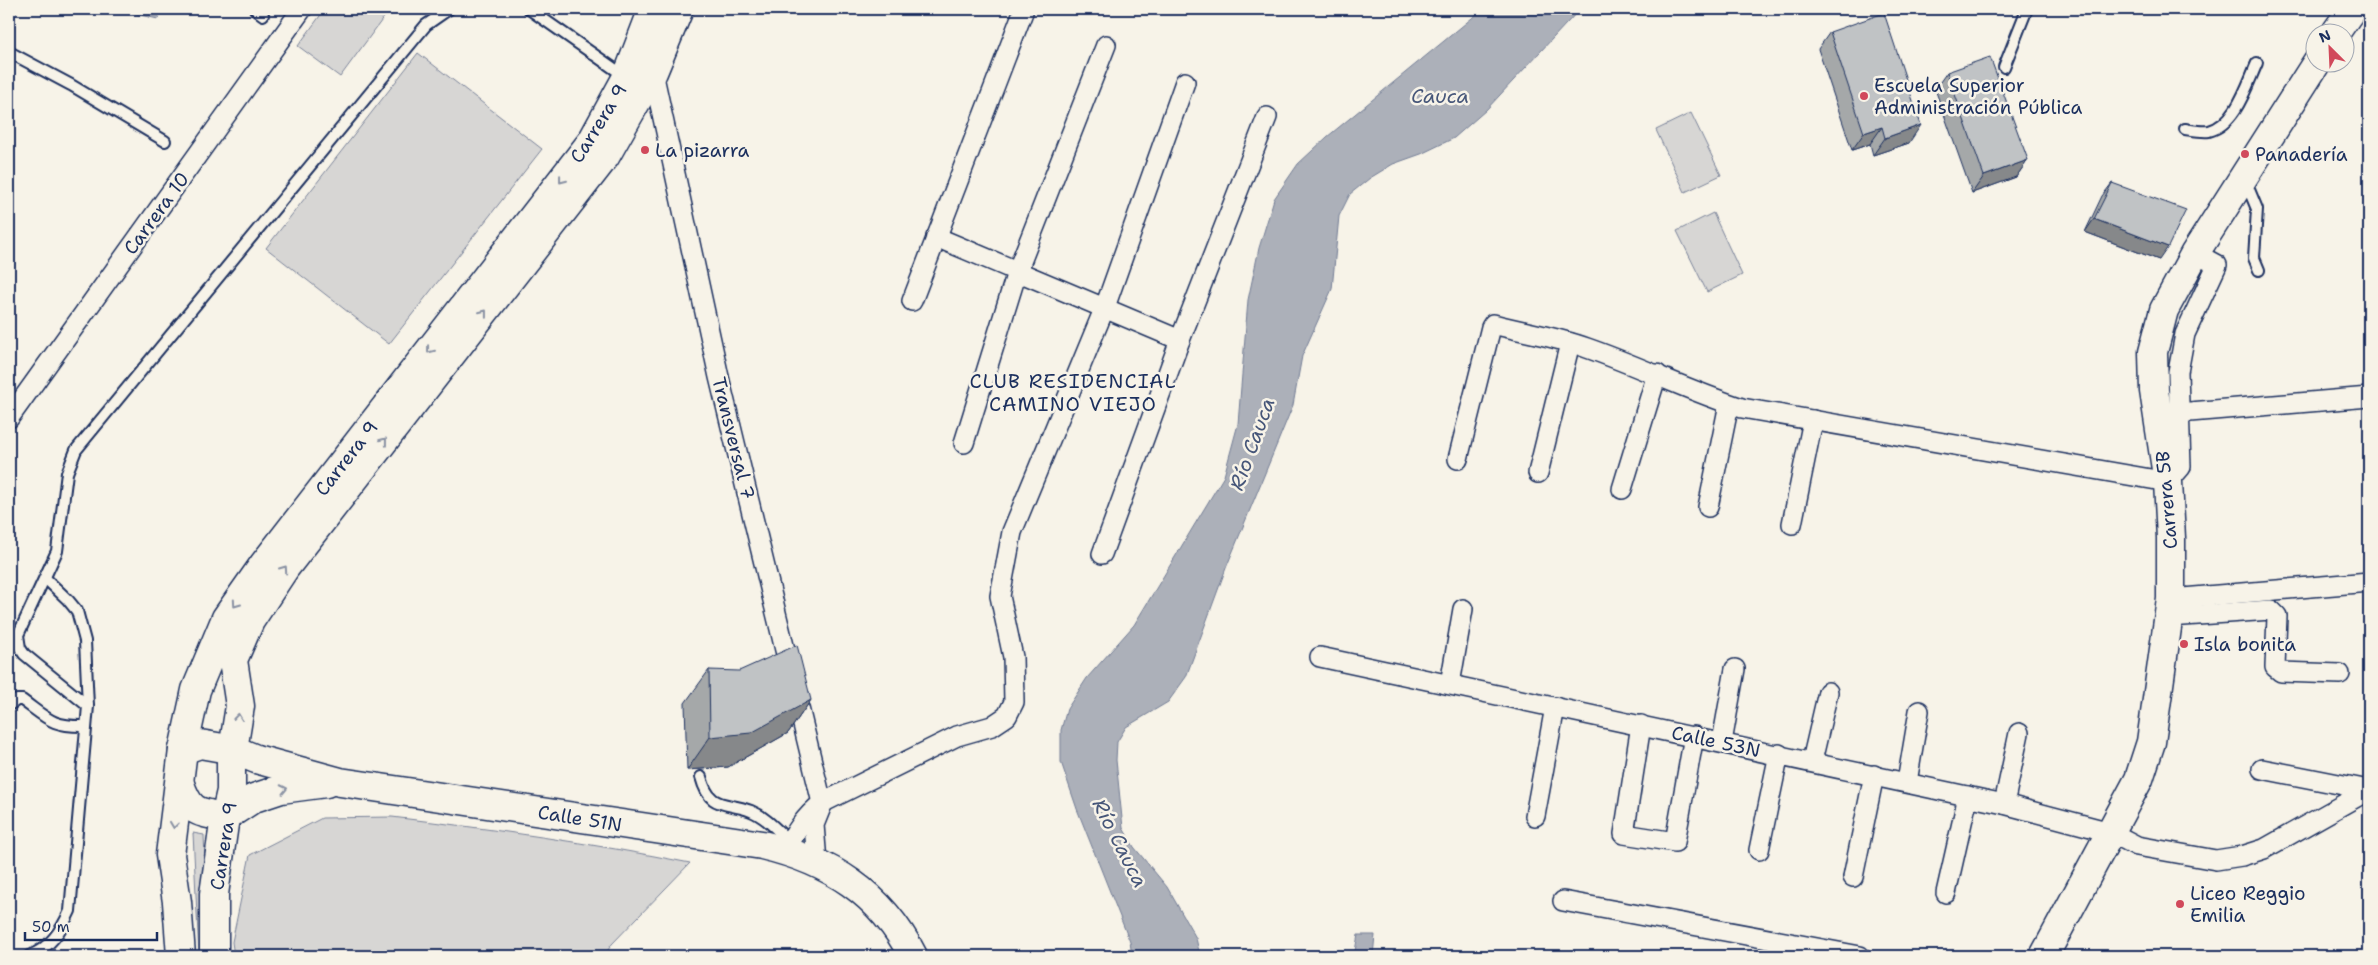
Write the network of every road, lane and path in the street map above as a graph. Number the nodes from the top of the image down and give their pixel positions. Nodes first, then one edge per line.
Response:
1 (302, 9) edge
2 (449, 9) edge
3 (529, 9) edge
4 (653, 9) edge
5 (679, 9) edge
6 (2027, 9) edge
7 (2352, 9) edge
8 (1022, 12) dead end
9 (2343, 22) edge
10 (1106, 45) dead end
11 (9, 52) edge
12 (2257, 63) dead end
13 (2004, 67) dead end
14 (653, 72) junction
15 (2311, 72) edge
16 (626, 77) junction
17 (1185, 82) dead end
18 (1267, 117) dead end
19 (2185, 129) dead end
20 (165, 141) dead end
21 (2244, 177) junction
22 (936, 237) junction
23 (2195, 254) junction
24 (2259, 270) dead end
25 (1017, 272) junction
26 (912, 301) dead end
27 (1105, 307) junction
28 (1180, 340) junction
29 (1570, 343) junction
30 (1657, 374) junction
31 (2369, 397) edge
32 (1729, 404) junction
33 (2178, 413) junction
34 (9, 418) edge
35 (1813, 420) junction
36 (964, 443) dead end
37 (1458, 459) dead end
38 (1538, 474) dead end
39 (2168, 482) junction
40 (1622, 489) dead end
41 (1708, 507) dead end
42 (1792, 524) dead end
43 (1102, 554) dead end
44 (45, 578) junction
45 (2369, 582) edge
46 (2170, 608) junction
47 (1463, 610) dead end
48 (1320, 657) dead end
49 (1735, 669) dead end
50 (2340, 674) dead end
51 (1450, 684) junction
52 (1828, 692) dead end
53 (9, 706) edge
54 (88, 706) junction
55 (1555, 707) junction
56 (1919, 711) dead end
57 (1641, 725) junction
58 (86, 726) junction
59 (2018, 733) dead end
60 (1694, 736) junction
61 (1722, 742) junction
62 (183, 750) junction
63 (245, 754) junction
64 (1779, 754) junction
65 (1812, 761) junction
66 (2262, 770) dead end
67 (1874, 775) junction
68 (701, 777) dead end
69 (340, 782) junction
70 (1906, 782) junction
71 (180, 784) junction
72 (2369, 790) edge
73 (1968, 796) junction
74 (254, 798) junction
75 (822, 804) junction
76 (2004, 804) junction
77 (225, 816) junction
78 (1536, 816) dead end
79 (2110, 832) junction
80 (788, 846) junction
81 (1759, 850) dead end
82 (817, 862) junction
83 (1853, 877) dead end
84 (1946, 893) dead end
85 (1563, 901) dead end
86 (29, 956) edge
87 (181, 956) edge
88 (214, 956) edge
89 (913, 956) edge
90 (1860, 956) edge
91 (2044, 956) edge

1 - 34 street, Carrera 10
2 - 44 lane
3 - 16 lane
4 - 16 main road, Carrera 9
5 - 14 main road, Carrera 9
6 - 13 lane
7 - 9 main road
8 - 22 street
10 - 25 street
11 - 20 lane
12 - 19 lane
63 -> 14 main road, Carrera 9
14 - 75 street, Transversal 7
15 - 21 main road, Carrera 5B
16 -> 62 main road, Carrera 9
17 - 27 street
18 - 28 street
21 - 23 main road, Carrera 5B
21 - 24 lane
22 - 25 street
22 - 26 street
23 - 33 street
23 - 39 main road, Carrera 5B
25 - 27 street
25 - 36 street
27 - 28 street
27 - 75 street
28 - 43 street
29 - 30 street
29 - 37 street
29 - 38 street
30 - 32 street
30 - 40 street
31 - 33 street
32 - 35 street
32 - 41 street
33 - 39 street
35 - 39 street
35 - 42 street
39 - 46 main road, Carrera 5B
44 - 54 lane
44 - 54 lane
45 - 46 street
46 - 50 street
46 - 79 main road, Carrera 5B
47 - 51 street
48 - 51 street, Calle 53N
49 - 61 street
51 - 55 street, Calle 53N
52 - 65 street
53 - 58 lane
54 - 58 lane
55 - 57 street, Calle 53N
55 - 78 street
56 - 70 street
57 - 60 street, Calle 53N
57 - 60 street
58 - 86 lane
59 - 76 street
60 - 61 street, Calle 53N
61 - 64 street, Calle 53N
62 - 63 main road, Calle 51N
62 - 71 main road, Carrera 9
63 - 69 main road, Calle 51N
63 - 74 main road
63 - 77 main road, Carrera 9
64 - 65 street, Calle 53N
64 - 81 street
65 - 67 street, Calle 53N
66 - 72 street
67 - 70 street, Calle 53N
67 - 83 street
68 - 80 lane
74 -> 69 main road, Calle 51N
69 - 80 main road, Calle 51N
70 - 73 street, Calle 53N
71 - 77 main road
71 -> 87 main road, Carrera 9
72 - 79 street, Calle 53N
73 - 76 street, Calle 53N
73 - 84 street
74 - 77 main road, Calle 51N
75 - 80 street
75 - 82 street
76 - 79 street, Calle 53N
77 - 88 main road, Carrera 9
79 - 91 main road, Carrera 5B
80 - 82 main road, Calle 51N
82 - 89 main road, Calle 51N
85 - 90 street

